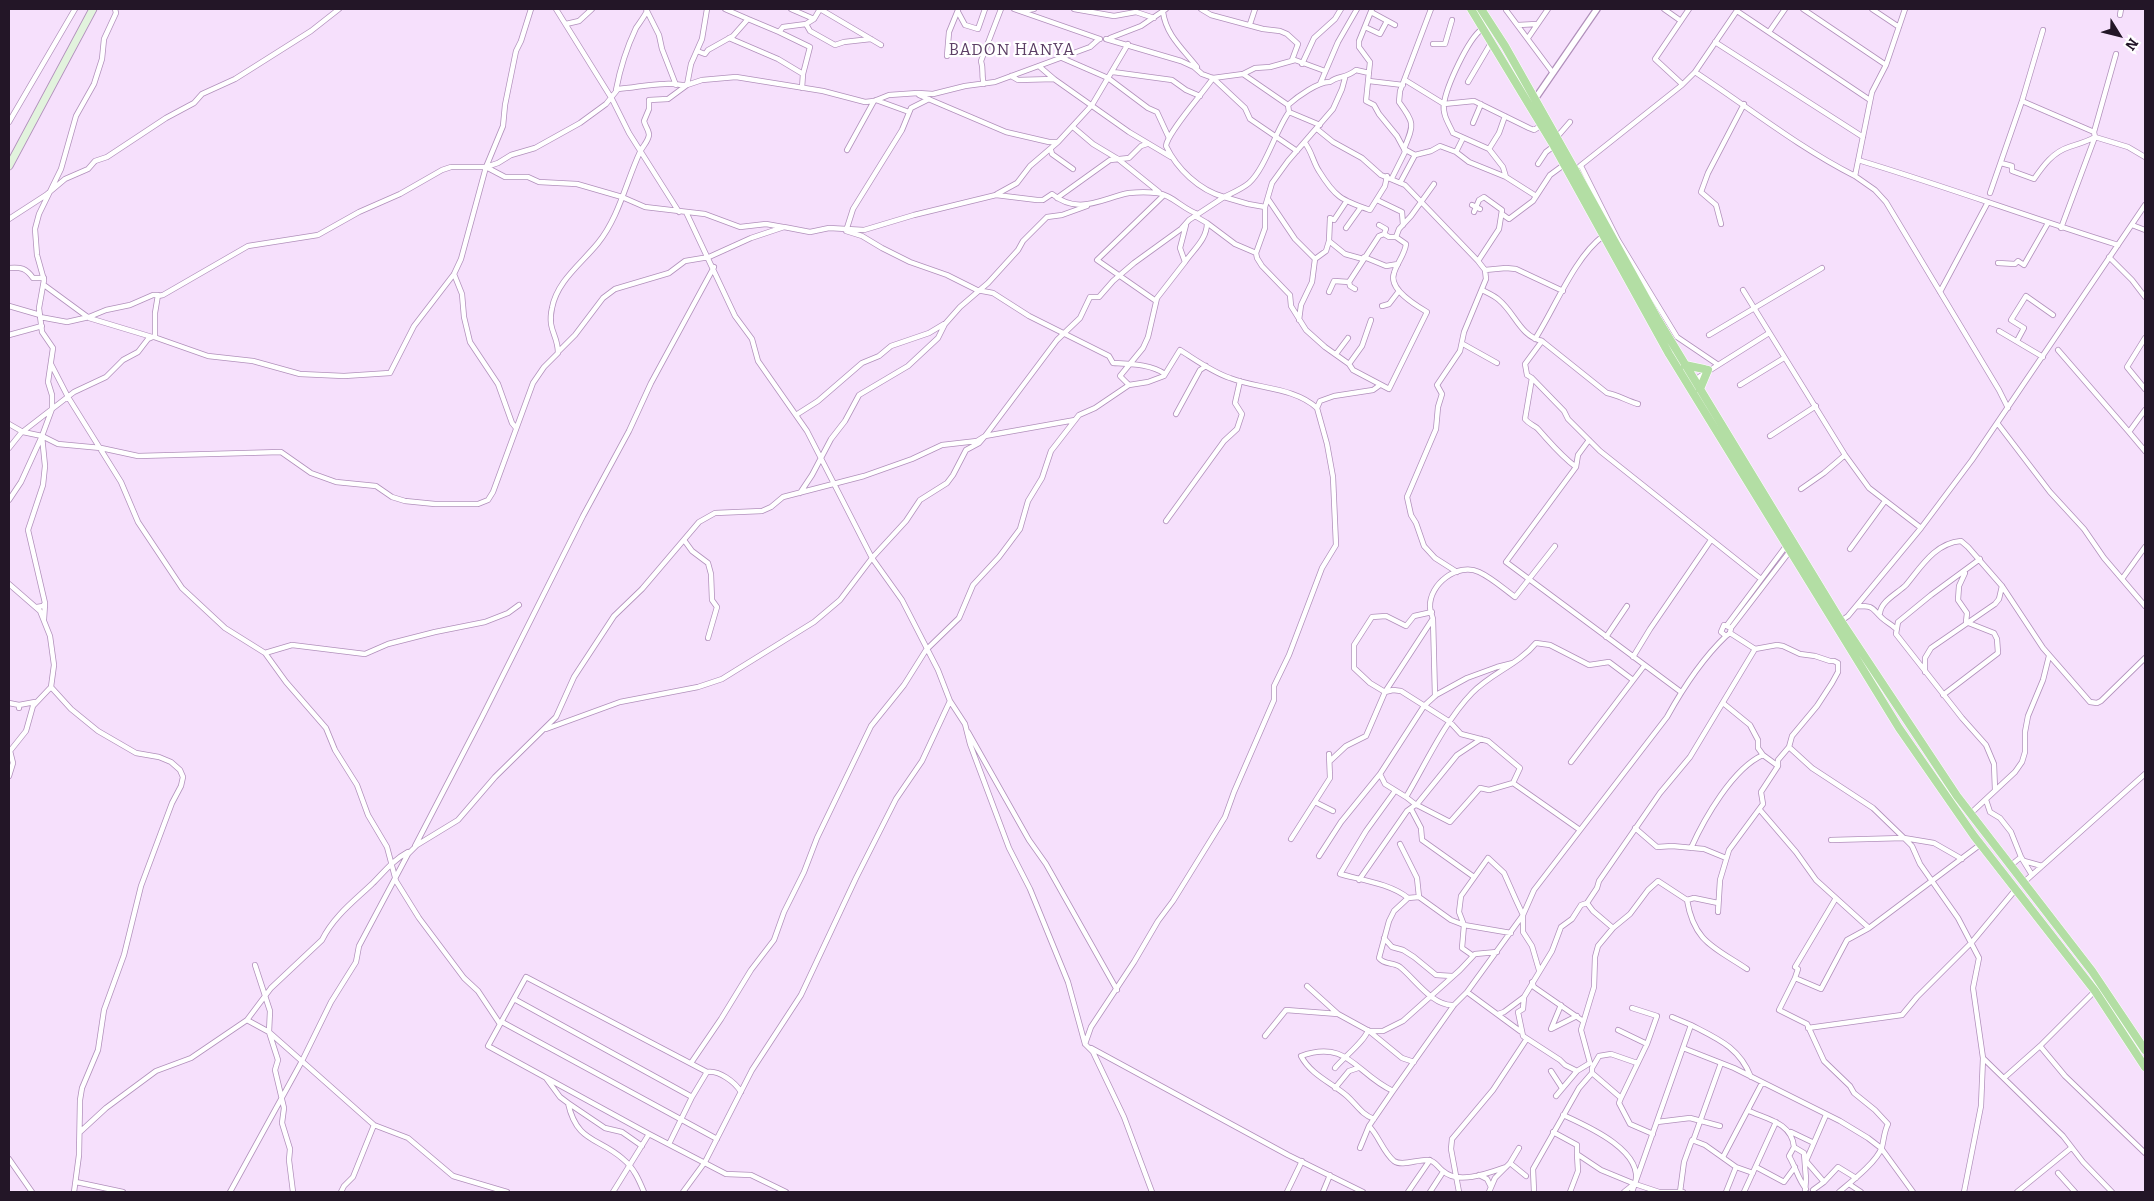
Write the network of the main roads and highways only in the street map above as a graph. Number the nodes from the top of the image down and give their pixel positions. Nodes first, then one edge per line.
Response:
1 (93, 9) edge
2 (1471, 9) edge
3 (1481, 9) edge
4 (9, 166) edge
5 (1684, 365) junction
6 (1690, 380) junction
7 (1700, 389) junction
8 (2009, 865) junction
9 (2000, 870) junction
10 (2092, 971) junction
11 (2084, 977) junction
12 (2145, 1050) edge
13 (2145, 1067) edge

1 - 4 main road
2 - 6 highway
3 - 5 highway
5 - 6 highway
5 - 7 highway
6 - 7 highway
6 - 9 highway
7 - 8 highway
8 - 9 highway
8 - 10 highway
9 - 11 highway
10 - 11 highway
10 - 12 highway
11 - 13 highway

